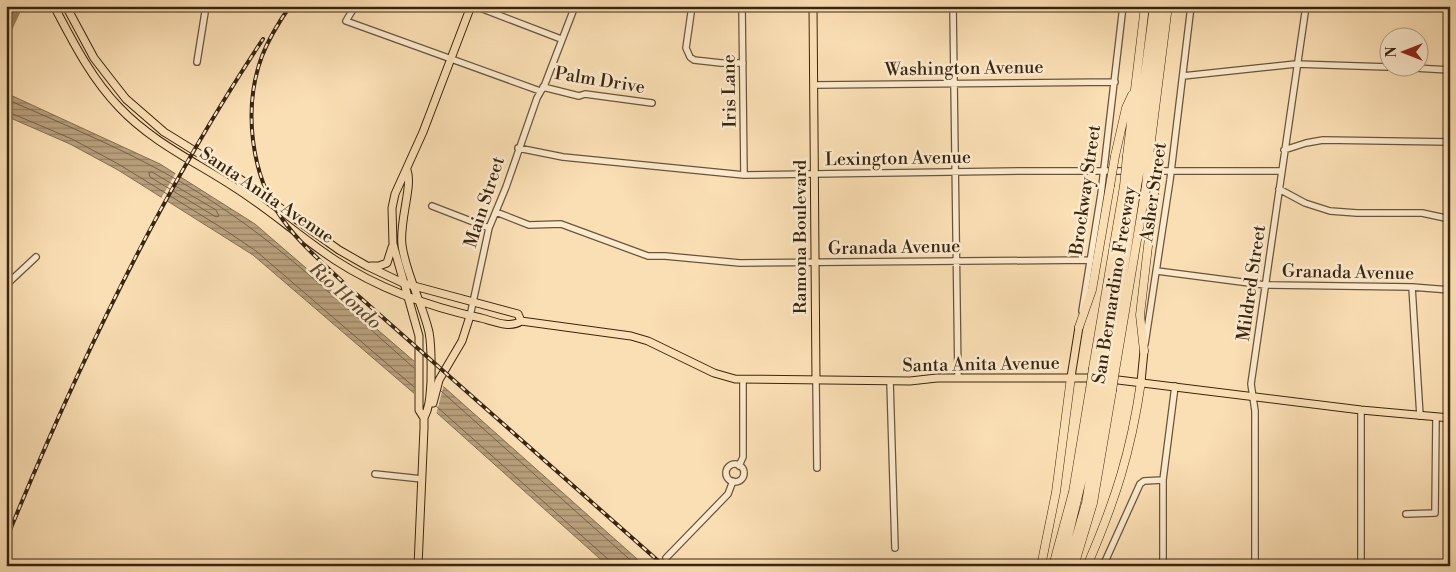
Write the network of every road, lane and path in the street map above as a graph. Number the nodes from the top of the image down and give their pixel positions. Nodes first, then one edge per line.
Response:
1 (54, 6) edge
2 (66, 6) edge
3 (206, 6) edge
4 (355, 6) edge
5 (473, 6) edge
6 (575, 6) edge
7 (692, 6) edge
8 (742, 6) edge
9 (812, 6) edge
10 (953, 6) edge
11 (1123, 6) edge
12 (1145, 6) edge
13 (1154, 6) edge
14 (1161, 6) edge
15 (1168, 6) edge
16 (1191, 6) edge
17 (1306, 6) edge
18 (561, 39) junction
19 (451, 59) junction
20 (197, 62) dead end
21 (744, 63) junction
22 (1296, 64) junction
23 (1378, 67) edge
24 (1428, 69) edge
25 (1450, 70) edge
26 (1183, 76) junction
27 (955, 82) junction
28 (1115, 82) junction
29 (814, 85) junction
30 (542, 89) junction
31 (1134, 89) junction
32 (652, 103) dead end
33 (1450, 142) edge
34 (518, 148) junction
35 (1284, 150) junction
36 (1142, 155) junction
37 (407, 170) junction
38 (1171, 171) junction
39 (1282, 171) junction
40 (956, 172) junction
41 (1102, 172) junction
42 (744, 175) junction
43 (814, 175) junction
44 (1134, 186) junction
45 (1279, 189) junction
46 (432, 206) dead end
47 (496, 212) junction
48 (1450, 219) edge
49 (489, 228) junction
50 (393, 244) junction
51 (321, 250) junction
52 (340, 250) junction
53 (36, 257) dead end
54 (958, 260) junction
55 (1090, 260) junction
56 (814, 263) junction
57 (367, 266) junction
58 (1157, 271) junction
59 (402, 283) junction
60 (6, 285) edge
61 (1265, 285) junction
62 (414, 286) junction
63 (1412, 287) junction
64 (1450, 290) edge
65 (407, 296) junction
66 (418, 300) junction
67 (472, 302) junction
68 (470, 316) junction
69 (521, 321) junction
70 (1079, 326) junction
71 (1144, 351) junction
72 (1104, 369) junction
73 (1070, 377) junction
74 (958, 378) junction
75 (743, 380) junction
76 (816, 380) junction
77 (890, 380) junction
78 (1141, 382) junction
79 (1175, 386) junction
80 (1101, 390) junction
81 (1253, 397) junction
82 (429, 407) junction
83 (1361, 410) junction
84 (1420, 416) junction
85 (424, 418) junction
86 (1436, 418) junction
87 (1450, 418) edge
88 (739, 466) junction
89 (817, 468) dead end
90 (375, 474) dead end
91 (422, 479) junction
92 (1164, 480) junction
93 (733, 481) junction
94 (1406, 514) dead end
95 (895, 548) dead end
96 (666, 558) dead end
97 (418, 566) edge
98 (1041, 566) edge
99 (1053, 566) edge
100 (1061, 566) edge
101 (1068, 566) edge
102 (1074, 566) edge
103 (1087, 566) edge
104 (1102, 566) edge
105 (1164, 566) edge
106 (1255, 566) edge
107 (1361, 566) edge

1 - 51 main road, Santa Anita Avenue
2 - 52 main road, Santa Anita Avenue
3 - 20 street
4 - 19 street, Palm Drive
5 - 18 street
5 - 19 main road
6 - 18 street, Main Street
7 - 21 street
8 - 21 street, Iris Lane
9 - 29 main road, Ramona Boulevard
10 - 27 street
11 - 28 street, Brockway Street
12 - 31 highway, San Bernardino Freeway
13 - 36 highway
14 - 36 highway
15 - 36 highway, San Bernardino Freeway
16 - 26 street, Asher Street
17 - 22 street, Mildred Street
18 - 30 street, Main Street
19 - 30 street, Palm Drive
19 - 37 main road
21 - 42 street, Iris Lane
22 - 23 street
22 - 26 street
22 - 35 street, Mildred Street
24 - 25 street
26 - 38 street, Asher Street
27 - 28 street, Washington Avenue
27 - 29 street, Washington Avenue
27 - 40 street
28 - 41 street, Brockway Street
29 - 43 main road, Ramona Boulevard
30 - 32 street, Palm Drive
30 - 34 street, Main Street
31 - 36 highway, San Bernardino Freeway
31 - 70 highway, bridge
33 - 35 street
34 - 42 street, Lexington Avenue
34 - 47 street, Main Street
35 - 39 street, Mildred Street
36 - 44 highway, San Bernardino Freeway, bridge
36 - 44 highway, San Bernardino Freeway, bridge
36 - 71 highway, bridge
37 - 50 main road
37 - 62 main road
38 - 39 street, Lexington Avenue
38 - 41 street, Lexington Avenue
38 - 58 street, Asher Street
39 - 45 street, Mildred Street
40 - 41 street, Lexington Avenue
40 - 43 street, Lexington Avenue
40 - 54 street
41 - 55 street, Brockway Street
42 - 43 street, Lexington Avenue
43 - 56 main road, Ramona Boulevard
44 - 72 highway, San Bernardino Freeway
44 - 72 highway, San Bernardino Freeway
45 - 48 street
45 - 61 street, Mildred Street
46 - 49 street
47 - 49 street, Main Street
47 - 56 street, Granada Avenue
49 - 67 street, Main Street
50 - 57 main road
50 - 59 main road
51 - 52 main road
51 - 65 main road, Santa Anita Avenue
52 - 57 main road, Santa Anita Avenue
53 - 60 street
54 - 55 street, Granada Avenue
54 - 56 street, Granada Avenue
54 - 74 street
55 - 70 street, Brockway Street
56 - 76 main road, Ramona Boulevard
57 - 59 main road, Santa Anita Avenue
58 - 61 street, Granada Avenue
58 - 71 street, Asher Street
59 - 62 main road, Santa Anita Avenue
59 - 65 main road
61 - 63 street, Granada Avenue
61 - 81 street, Mildred Street
62 - 66 main road
62 - 67 main road, Santa Anita Avenue
63 - 64 street, Granada Avenue
63 - 84 street
65 - 66 main road, Santa Anita Avenue
65 - 85 main road
66 - 68 main road, Santa Anita Avenue
66 - 82 main road
67 - 68 street, Main Street
67 - 69 main road, Santa Anita Avenue
68 - 69 main road, Santa Anita Avenue
68 - 82 main road, Main Street
69 - 75 main road, Santa Anita Avenue
70 - 73 main road, Brockway Street
71 - 78 main road, Asher Street
72 - 80 highway, San Bernardino Freeway, bridge
72 - 80 highway, San Bernardino Freeway, bridge
73 - 74 main road, Santa Anita Avenue
73 - 78 main road, Santa Anita Avenue
73 - 98 highway
74 - 77 main road, Santa Anita Avenue
75 - 76 main road, Santa Anita Avenue
75 - 88 street
76 - 77 main road, Santa Anita Avenue
76 - 89 street, Ramona Boulevard
77 - 95 street
78 - 79 main road, Santa Anita Avenue
78 - 103 highway
79 - 81 main road, Santa Anita Avenue
79 - 92 street
80 - 99 highway, San Bernardino Freeway
80 - 100 highway
80 - 101 highway
80 - 102 highway, San Bernardino Freeway
81 - 83 main road, Santa Anita Avenue
81 - 106 street, Mildred Street
82 - 85 main road, Main Street
83 - 84 main road, Santa Anita Avenue
83 - 107 street
84 - 86 main road, Santa Anita Avenue
85 - 91 main road
86 - 87 main road, Santa Anita Avenue
86 - 94 street
88 - 93 street
88 - 93 street
90 - 91 street
91 - 97 main road
92 - 104 street
92 - 105 street
93 - 96 street

